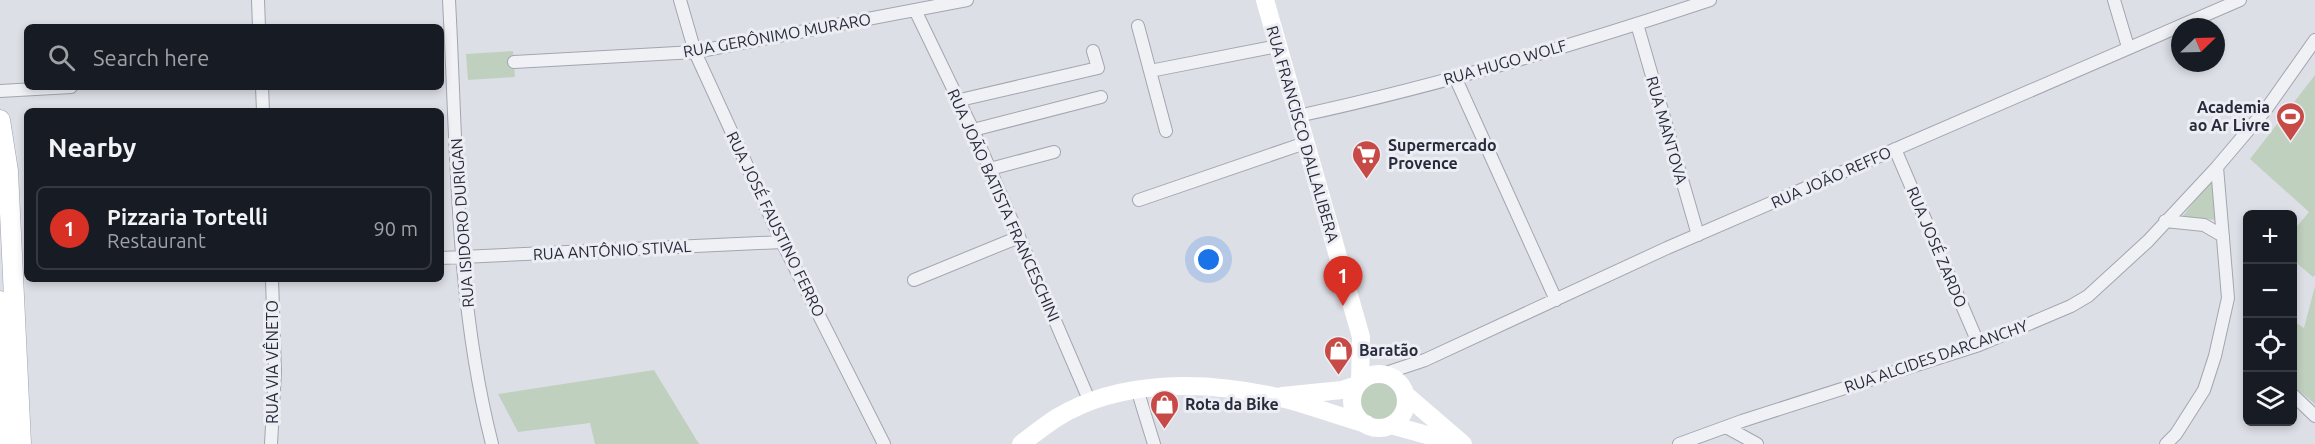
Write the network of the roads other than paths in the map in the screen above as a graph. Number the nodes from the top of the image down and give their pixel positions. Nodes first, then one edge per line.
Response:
1 (258, 0) edge
2 (449, 0) edge
3 (680, 0) edge
4 (967, 0) edge
5 (1265, 0) edge
6 (1710, 0) edge
7 (2114, 0) edge
8 (2240, 0) edge
9 (915, 10) junction
10 (259, 24) edge
11 (1636, 24) junction
12 (1138, 26) dead end
13 (2315, 40) edge
14 (1278, 46) junction
15 (2128, 47) junction
16 (1093, 51) dead end
17 (695, 52) junction
18 (514, 63) dead end
19 (447, 66) edge
20 (1150, 71) junction
21 (1455, 77) junction
22 (24, 90) edge
23 (262, 90) edge
24 (0, 91) edge
25 (1101, 97) dead end
26 (960, 100) junction
27 (263, 108) edge
28 (1298, 116) junction
29 (0, 120) edge
30 (973, 130) junction
31 (1166, 131) dead end
32 (1305, 143) junction
33 (1895, 149) junction
34 (1054, 152) dead end
35 (2217, 166) junction
36 (990, 169) junction
37 (1140, 200) dead end
38 (2165, 221) junction
39 (1698, 235) junction
40 (2223, 236) junction
41 (1019, 237) junction
42 (782, 242) junction
43 (444, 258) edge
44 (462, 258) junction
45 (20, 275) edge
46 (914, 280) dead end
47 (272, 282) edge
48 (1556, 300) junction
49 (0, 301) edge
50 (1361, 337) junction
51 (1979, 345) junction
52 (1359, 383) junction
53 (1395, 383) junction
54 (1137, 389) junction
55 (1276, 397) junction
56 (2297, 399) edge
57 (1090, 402) junction
58 (2315, 416) edge
59 (1726, 427) junction
60 (1381, 429) edge
61 (7, 444) edge
62 (21, 444) edge
63 (271, 444) edge
64 (492, 444) edge
65 (884, 444) edge
66 (1021, 444) edge
67 (1154, 444) edge
68 (1380, 444) edge
69 (1462, 444) edge
70 (1679, 444) edge
71 (1757, 444) edge
72 (2166, 444) edge

1 - 10 street
2 - 19 street, RUA ISIDORO DURIGAN
3 - 17 street, RUA JOSÉ FAUSTINO FERRO
4 - 9 street, RUA GERÔNIMO MURARO
5 - 14 main road, RUA FRANCISCO DALLALIBERA
6 - 11 street, RUA HUGO WOLF
7 - 15 street
8 - 15 street, RUA JOÃO REFFO
9 - 17 street, RUA GERÔNIMO MURARO
9 - 26 street, RUA JOÃO BATISTA FRANCESCHINI
11 - 21 street, RUA HUGO WOLF
11 - 39 street, RUA MANTOVA
12 - 20 street
13 - 35 street, RUA ALCIDES DARCANCHY
14 - 20 street
14 - 28 main road, RUA FRANCISCO DALLALIBERA
15 - 33 street, RUA JOÃO REFFO
16 - 26 street
17 - 18 street, RUA GERÔNIMO MURARO
17 - 42 street, RUA JOSÉ FAUSTINO FERRO
19 - 44 street, RUA ISIDORO DURIGAN
20 - 31 street
21 - 28 street, RUA HUGO WOLF
21 - 48 street
22 - 24 street
23 - 27 street
25 - 30 street
26 - 30 street, RUA JOÃO BATISTA FRANCESCHINI
28 - 32 main road, RUA FRANCISCO DALLALIBERA
29 - 45 main road
30 - 36 street, RUA JOÃO BATISTA FRANCESCHINI
32 - 37 street
32 - 50 main road, RUA FRANCISCO DALLALIBERA
33 - 39 street, RUA JOÃO REFFO
33 - 51 street, RUA JOSÉ ZARDO
34 - 36 street
35 - 38 street, RUA ALCIDES DARCANCHY
35 - 40 street
36 - 41 street, RUA JOÃO BATISTA FRANCESCHINI
38 - 40 street
38 - 51 street, RUA ALCIDES DARCANCHY
39 - 48 street, RUA JOÃO REFFO
40 - 72 street
41 - 46 street
41 - 57 street, RUA JOÃO BATISTA FRANCESCHINI
42 - 44 street, RUA ANTÔNIO STIVAL
42 - 65 street, RUA JOSÉ FAUSTINO FERRO
43 - 44 street, RUA ANTÔNIO STIVAL
44 - 64 street, RUA ISIDORO DURIGAN
45 - 62 main road
47 - 63 street, RUA VIA VÊNETO
48 - 53 street, RUA JOÃO REFFO
49 - 61 main road
50 - 52 main road, RUA FRANCISCO DALLALIBERA
50 - 53 main road, RUA FRANCISCO DALLALIBERA
51 - 59 street, RUA ALCIDES DARCANCHY
52 - 53 main road
52 - 55 main road
52 - 60 main road
53 - 60 main road
53 - 69 main road, RUA FRANCISCO DALLALIBERA
54 - 55 main road
54 - 57 main road
54 - 67 street
55 - 60 main road
56 - 58 street
57 - 66 main road
59 - 70 street, RUA ALCIDES DARCANCHY
59 - 71 street
60 - 68 main road
60 - 69 main road

